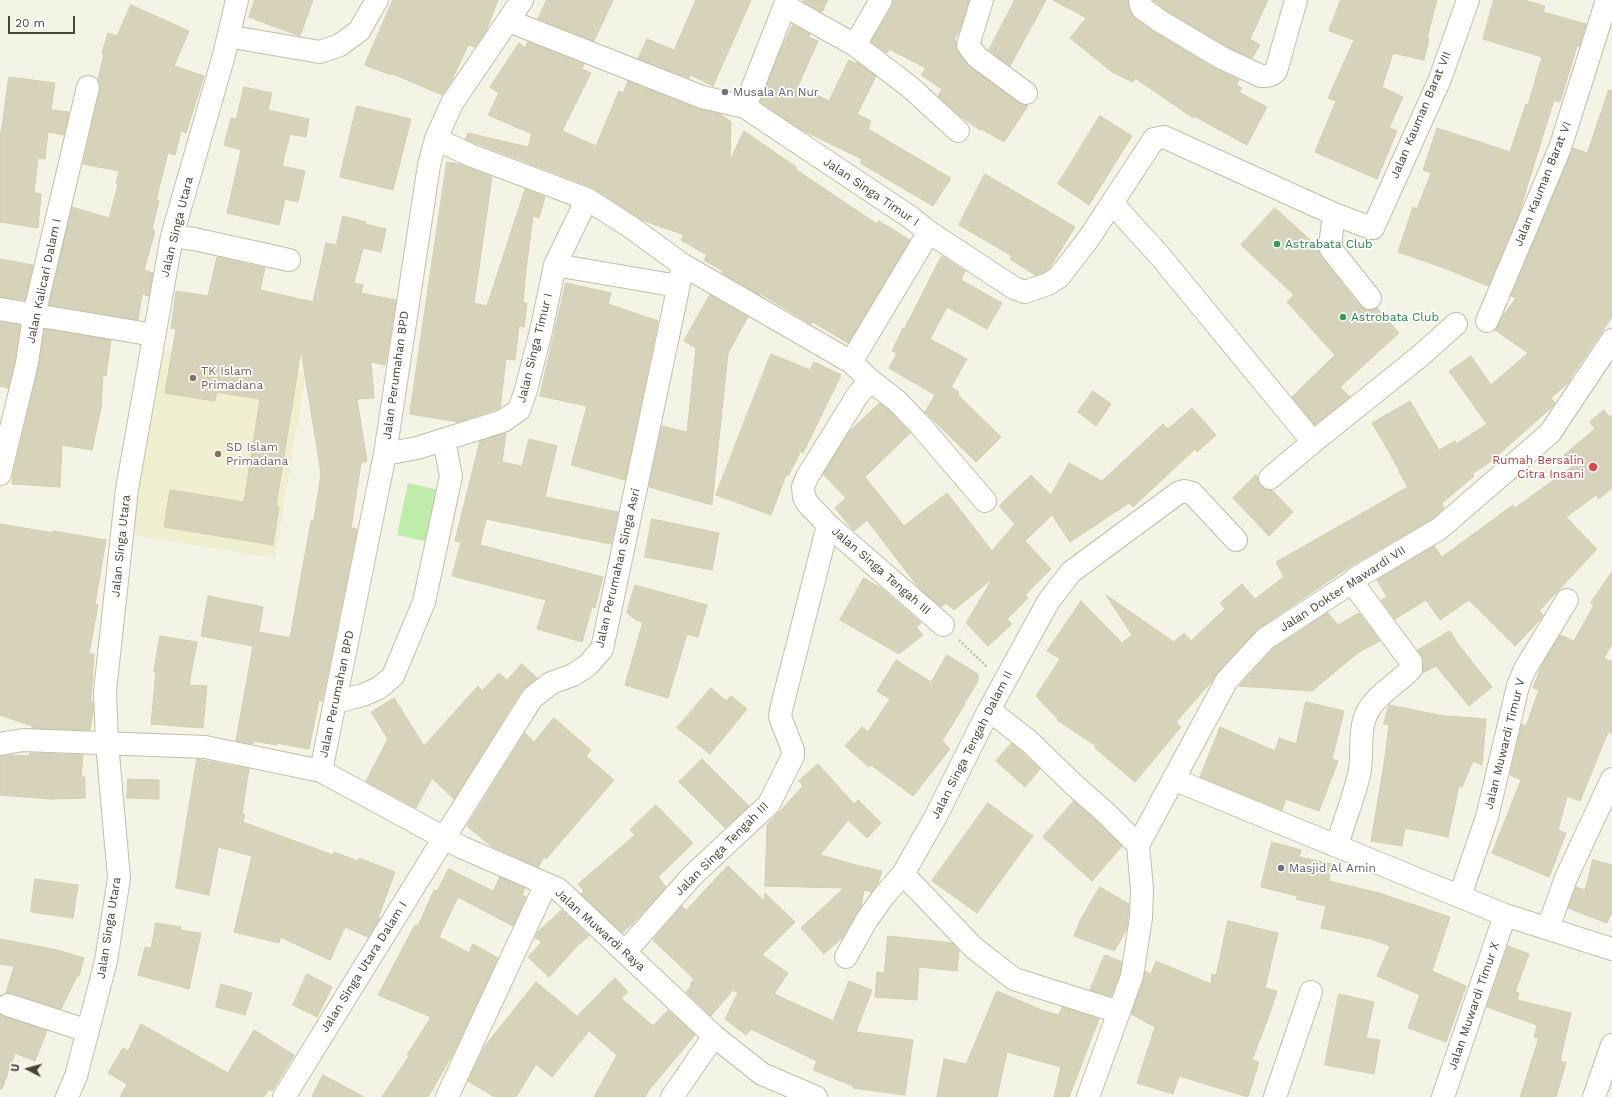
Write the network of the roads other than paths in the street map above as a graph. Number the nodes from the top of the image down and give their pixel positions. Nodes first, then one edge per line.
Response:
1 (237, 0) edge
2 (376, 0) edge
3 (522, 0) edge
4 (881, 0) edge
5 (982, 0) edge
6 (1296, 0) edge
7 (1468, 0) edge
8 (1607, 0) edge
9 (786, 3) edge
10 (1142, 5) edge
11 (509, 21) junction
12 (238, 38) dead end
13 (855, 45) junction
14 (88, 87) dead end
15 (1026, 93) dead end
16 (745, 108) junction
17 (958, 131) dead end
18 (436, 139) junction
19 (587, 199) junction
20 (1112, 204) junction
21 (1334, 214) junction
22 (929, 232) junction
23 (172, 236) junction
24 (289, 260) dead end
25 (555, 265) junction
26 (682, 265) junction
27 (678, 286) junction
28 (1370, 298) dead end
29 (0, 309) edge
30 (34, 315) junction
31 (1487, 321) dead end
32 (1456, 324) dead end
33 (154, 335) junction
34 (1612, 340) edge
35 (851, 362) junction
36 (870, 380) junction
37 (444, 440) junction
38 (1313, 442) junction
39 (384, 454) junction
40 (0, 474) edge
41 (1270, 478) dead end
42 (985, 501) dead end
43 (828, 525) junction
44 (1236, 540) dead end
45 (1352, 582) junction
46 (1567, 600) dead end
47 (943, 625) road end
48 (336, 702) junction
49 (989, 710) junction
50 (107, 743) junction
51 (0, 744) edge
52 (321, 771) junction
53 (1173, 779) junction
54 (1612, 779) edge
55 (444, 838) junction
56 (1138, 845) junction
57 (1337, 845) junction
58 (903, 874) junction
59 (546, 884) junction
60 (1460, 896) junction
61 (1505, 915) junction
62 (1548, 928) junction
63 (1612, 949) edge
64 (625, 952) junction
65 (846, 957) dead end
66 (1312, 992) dead end
67 (8, 1005) dead end
68 (1119, 1012) junction
69 (88, 1031) junction
70 (714, 1036) junction
71 (1612, 1045) edge
72 (67, 1097) edge
73 (284, 1097) edge
74 (446, 1097) edge
75 (672, 1097) edge
76 (816, 1097) edge
77 (1088, 1097) edge
78 (1275, 1097) edge
79 (1443, 1097) edge
80 (1594, 1097) edge

1 - 23 street, Jalan Singa Utara
2 - 12 street
3 - 11 street, Jalan Perumahan BPD
4 - 13 street
5 - 15 street
6 - 10 street
7 - 21 street, Jalan Kauman Barat VII
8 - 31 street, Jalan Kauman Barat VI
9 - 13 street
9 - 16 street
11 - 16 street, Jalan Singa Timur I
11 - 18 street, Jalan Perumahan BPD
13 - 17 street
14 - 30 street, Jalan Kalicari Dalam I
16 - 22 street, Jalan Singa Timur I
18 - 19 street
18 - 39 street, Jalan Perumahan BPD
19 - 25 street, Jalan Singa Timur I
19 - 26 street
20 - 21 street
20 - 22 street
20 - 38 street
21 - 28 street
22 - 35 street, Jalan Singa Timur I
23 - 24 street
23 - 33 street, Jalan Singa Utara
25 - 27 street
25 - 37 street, Jalan Singa Timur I
26 - 27 street, Jalan Perumahan Singa Asri
26 - 35 street
27 - 55 street, Jalan Perumahan Singa Asri
29 - 30 street
30 - 33 street
30 - 40 street, Jalan Kalicari Dalam I
32 - 38 street
33 - 50 street, Jalan Singa Utara
34 - 45 street, Jalan Dokter Mawardi VII
35 - 36 street
36 - 42 street
36 - 43 street, Jalan Singa Tengah III
37 - 39 street, Jalan Singa Timur I
37 - 48 street
38 - 41 street
39 - 48 street, Jalan Perumahan BPD
43 - 47 street, Jalan Singa Tengah III
43 - 64 street, Jalan Singa Tengah III
44 - 49 street, Jalan Singa Tengah Dalam II
45 - 53 street, Jalan Dokter Mawardi VII
45 - 57 street
46 - 60 street, Jalan Muwardi Timur V
48 - 52 street, Jalan Perumahan BPD
49 - 56 street
49 - 58 street, Jalan Singa Tengah Dalam II
50 - 51 street
50 - 52 street
50 - 69 street, Jalan Singa Utara
52 - 55 street, Jalan Muwardi Raya
53 - 56 street, Jalan Dokter Mawardi VII
53 - 57 street
54 - 62 street
55 - 59 street, Jalan Muwardi Raya
55 - 73 street, Jalan Singa Utara Dalam I
56 - 68 street
57 - 60 street
58 - 65 street, Jalan Singa Tengah Dalam II
58 - 68 street
59 - 64 street, Jalan Muwardi Raya
59 - 74 street
60 - 61 street
61 - 62 street
61 - 79 street, Jalan Muwardi Timur X
62 - 63 street
64 - 70 street, Jalan Muwardi Raya
66 - 78 street
67 - 69 street
68 - 77 street
69 - 72 street, Jalan Singa Utara
70 - 75 street
70 - 76 street, Jalan Muwardi Raya
71 - 80 street

